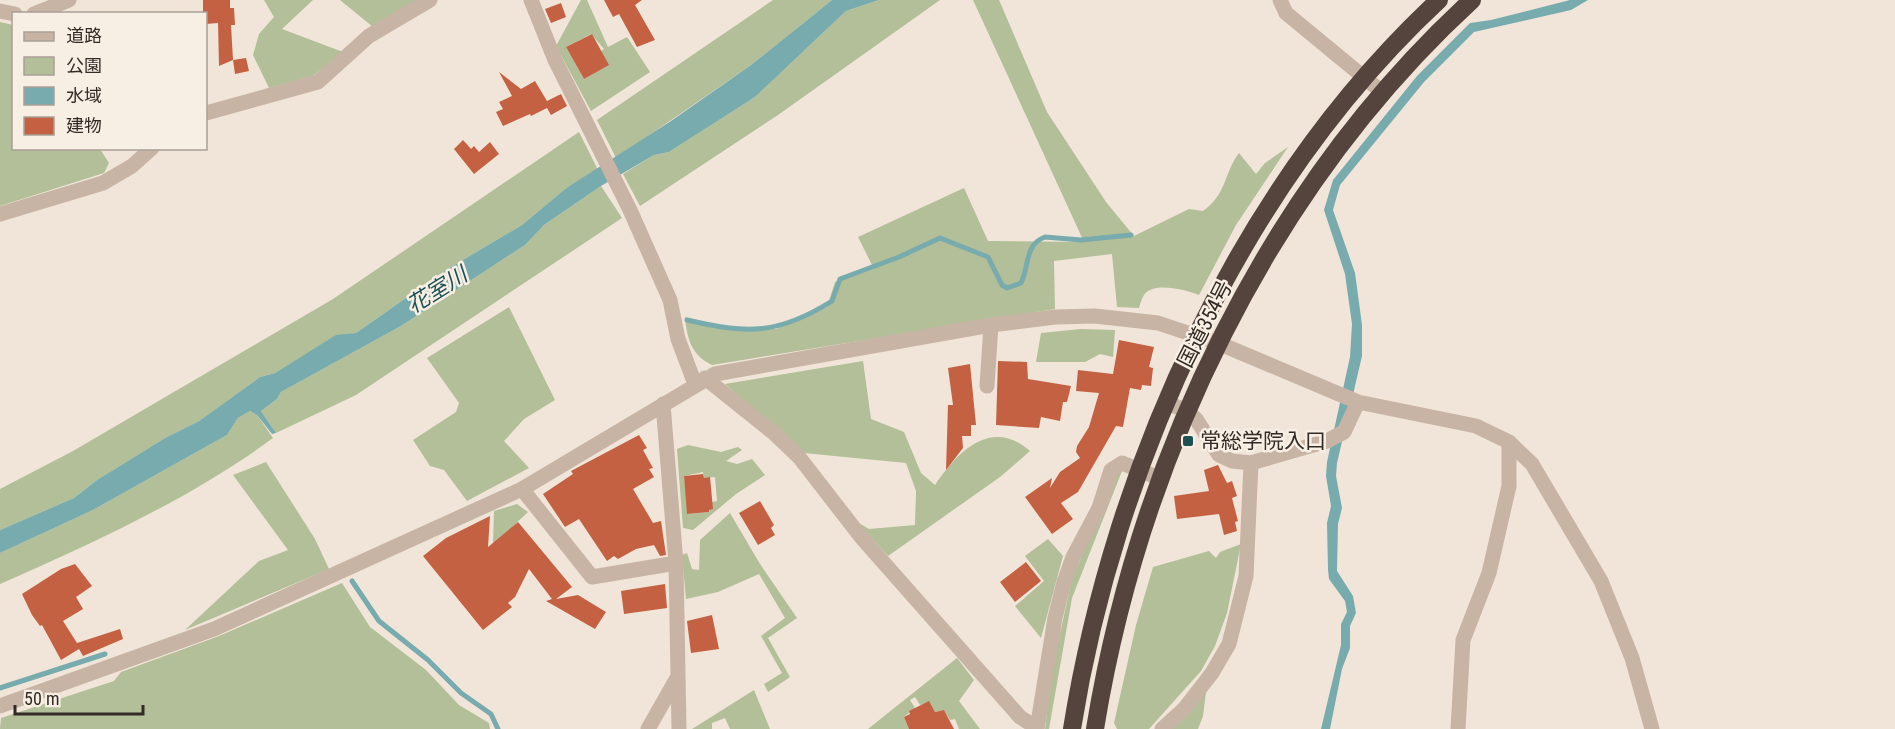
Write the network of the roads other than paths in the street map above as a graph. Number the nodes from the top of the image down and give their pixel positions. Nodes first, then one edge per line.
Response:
1 (69, 0) edge
2 (430, 0) edge
3 (531, 0) edge
4 (1280, 0) edge
5 (1440, 0) edge
6 (1472, 0) edge
7 (39, 12) edge
8 (1365, 78) junction
9 (1383, 93) junction
10 (207, 113) edge
11 (150, 150) edge
12 (0, 214) edge
13 (991, 325) junction
14 (1197, 336) junction
15 (1218, 343) junction
16 (700, 381) junction
17 (987, 386) dead end
18 (1165, 402) junction
19 (1358, 402) junction
20 (663, 404) junction
21 (1187, 411) junction
22 (1509, 442) junction
23 (1251, 463) junction
24 (1139, 469) junction
25 (1159, 478) junction
26 (522, 489) junction
27 (676, 563) junction
28 (677, 678) junction
29 (0, 706) edge
30 (648, 729) edge
31 (679, 729) edge
32 (1037, 729) edge
33 (1072, 729) edge
34 (1095, 729) edge
35 (1162, 729) edge
36 (1458, 729) edge
37 (1652, 729) edge

1 - 7 street
2 - 10 street
3 - 16 street
4 - 8 street
5 - 8 highway, 国道354号
6 - 9 highway, 国道354号
8 - 9 street
8 - 14 highway, 国道354号
9 - 15 highway, 国道354号
11 - 12 street
13 - 14 street
13 - 16 street
13 - 17 street
14 - 15 street
14 - 18 highway, 国道354号
15 - 19 street
15 - 21 highway, 国道354号
16 - 20 street
16 - 32 street
18 - 21 street
18 - 24 highway, 国道354号
19 - 22 street
19 - 23 street
20 - 26 street
20 - 27 street
21 - 23 street
21 - 25 highway, 国道354号
22 - 36 street
22 - 37 street
23 - 35 street
24 - 25 street
24 - 32 street
24 - 33 highway, 国道354号
25 - 34 highway, 国道354号
26 - 27 street
26 - 29 street
27 - 28 street
28 - 30 street
28 - 31 street

